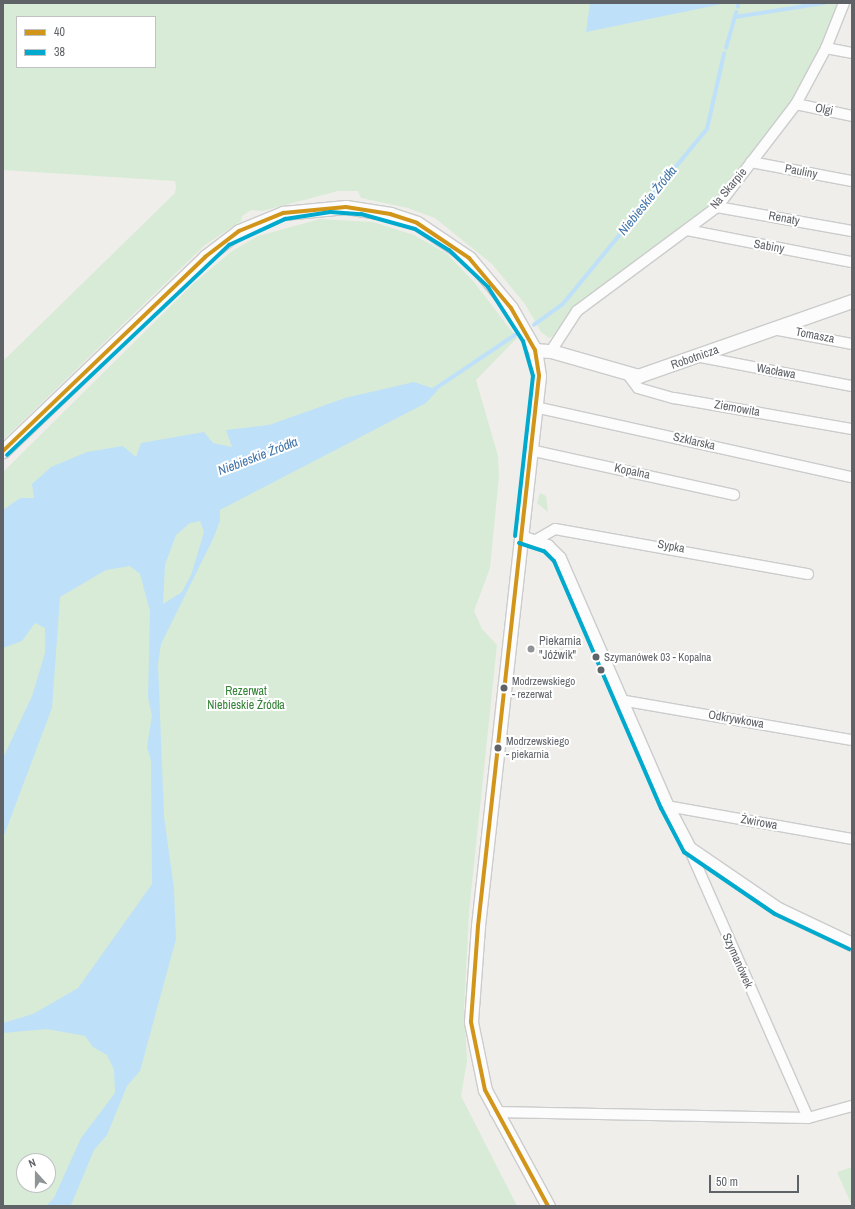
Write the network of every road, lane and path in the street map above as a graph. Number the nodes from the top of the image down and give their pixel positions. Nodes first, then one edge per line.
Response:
1 (844, 3) edge
2 (826, 48) junction
3 (852, 53) edge
4 (796, 104) junction
5 (852, 116) edge
6 (751, 162) junction
7 (852, 181) edge
8 (716, 207) junction
9 (687, 230) junction
10 (852, 231) edge
11 (852, 262) edge
12 (850, 303) edge
13 (778, 330) junction
14 (852, 344) edge
15 (535, 350) junction
16 (551, 351) junction
17 (701, 357) junction
18 (629, 376) junction
19 (852, 386) edge
20 (535, 407) junction
21 (852, 429) edge
22 (530, 450) junction
23 (3, 451) edge
24 (852, 477) edge
25 (734, 494) dead end
26 (521, 537) junction
27 (536, 540) junction
28 (808, 574) dead end
29 (620, 700) junction
30 (852, 740) edge
31 (667, 806) junction
32 (852, 839) edge
33 (690, 848) junction
34 (852, 944) edge
35 (852, 1106) edge
36 (495, 1112) junction
37 (808, 1118) junction
38 (548, 1206) edge

1 - 2 street, Na Skarpie
2 - 3 street
2 - 4 street, Na Skarpie
4 - 5 street, Olgi
4 - 6 street, Na Skarpie
6 - 7 street, Pauliny
6 - 8 street, Na Skarpie
8 - 9 street, Na Skarpie
8 - 10 street, Renaty
9 - 11 street, Sabiny
9 - 16 street, Na Skarpie
12 - 13 street, Robotnicza
13 - 14 street, Tomasza
13 - 17 street, Robotnicza
15 - 16 street, Robotnicza
15 - 20 street
15 - 23 street
16 - 18 street, Robotnicza
17 - 18 street, Robotnicza
17 - 19 street, Wacława
18 - 21 street, Ziemowita
20 - 22 street
20 - 24 street, Szklarska
22 - 25 street, Kopalna
22 - 26 street
26 - 27 street, Szymanówek
26 - 36 street
27 - 28 street, Sypka
27 - 29 street, Szymanówek
29 - 30 street, Odkrywkowa
29 - 31 street, Szymanówek
31 - 32 street, Żwirowa
31 - 33 street, Szymanówek
33 - 34 street
33 - 37 street, Szymanówek
35 - 37 street
36 - 37 street
36 - 38 street

